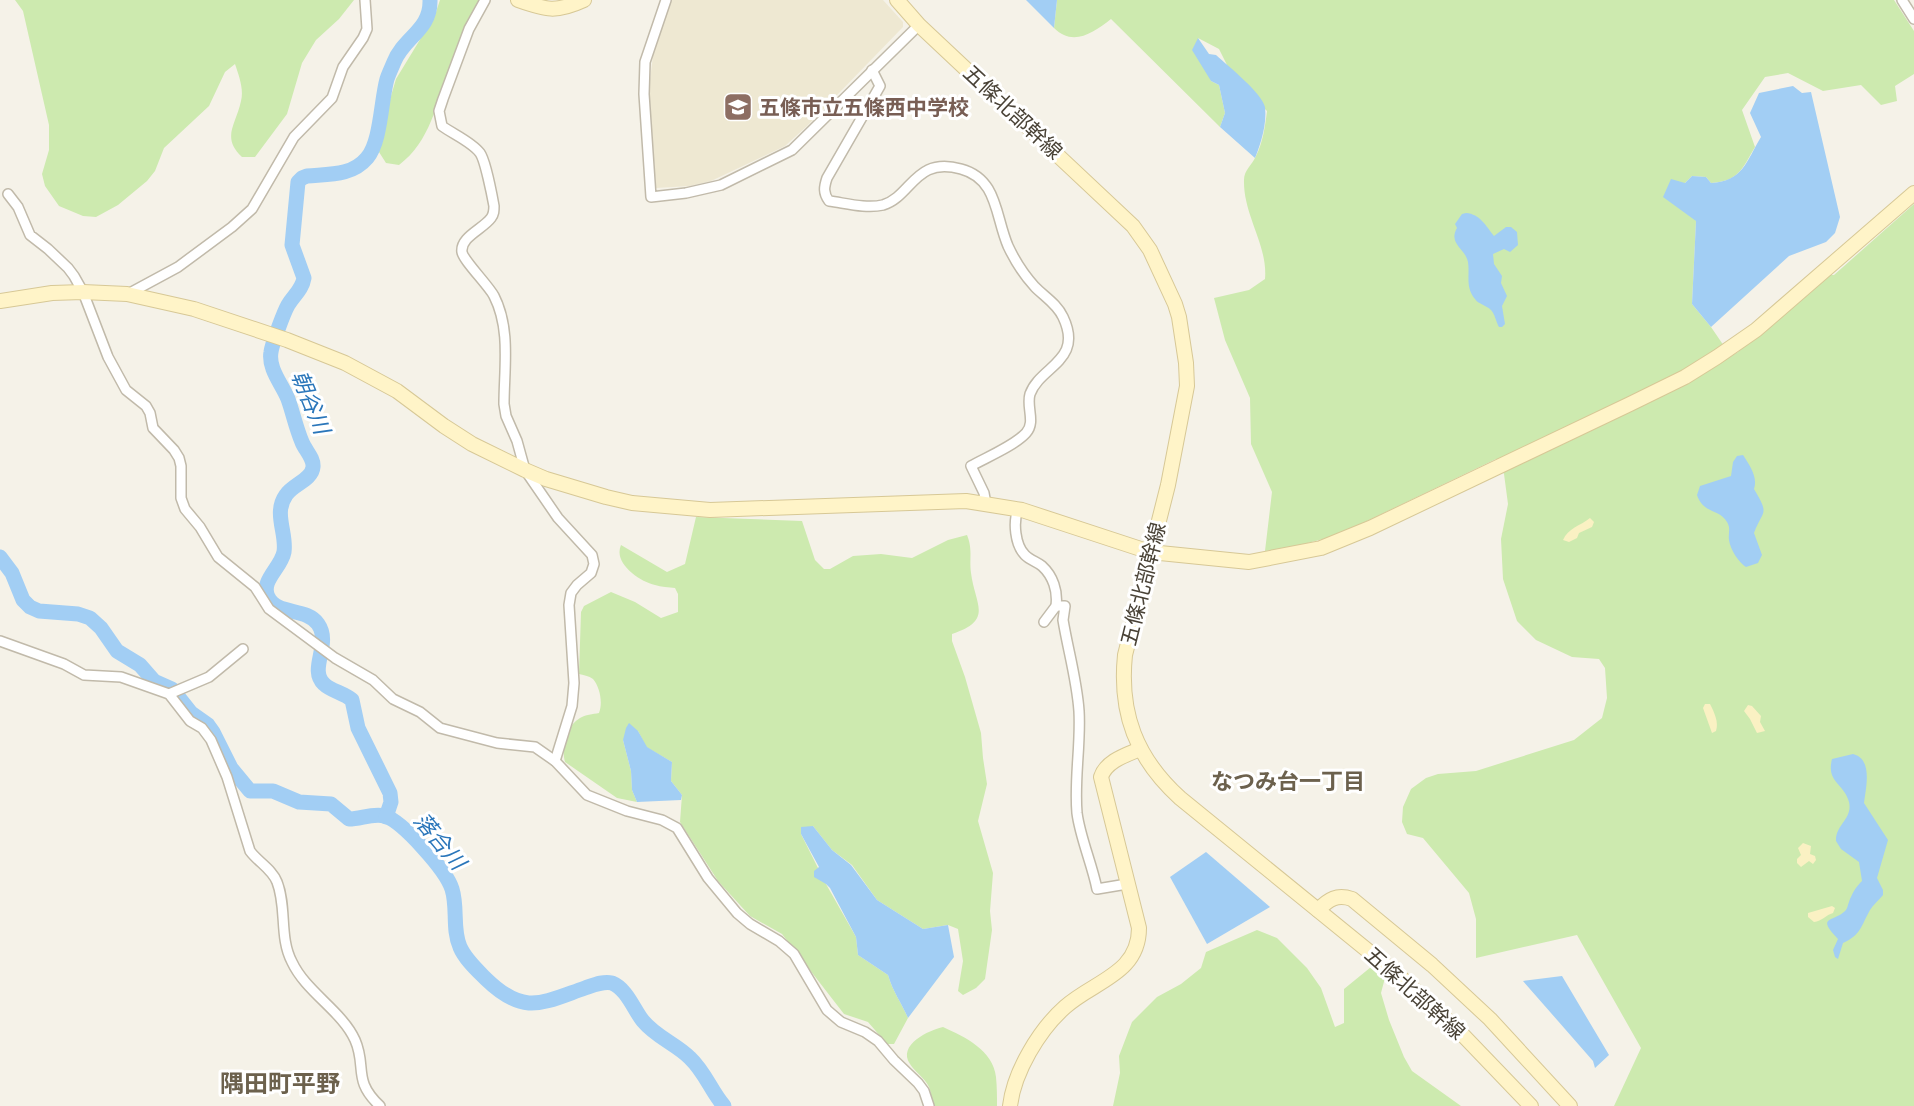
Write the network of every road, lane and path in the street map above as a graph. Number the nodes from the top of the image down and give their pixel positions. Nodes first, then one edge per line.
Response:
1 (365, 0) edge
2 (485, 0) edge
3 (518, 0) edge
4 (584, 0) edge
5 (666, 0) edge
6 (897, 0) edge
7 (1902, 0) edge
8 (1914, 19) edge
9 (919, 25) junction
10 (872, 70) junction
11 (1914, 193) edge
12 (8, 194) dead end
13 (83, 292) junction
14 (127, 294) junction
15 (0, 301) edge
16 (525, 470) junction
17 (986, 504) junction
18 (1018, 510) junction
19 (1150, 552) junction
20 (1061, 606) junction
21 (1044, 622) dead end
22 (0, 641) edge
23 (243, 649) dead end
24 (169, 694) junction
25 (1140, 749) junction
26 (555, 761) junction
27 (1127, 884) junction
28 (1318, 910) junction
29 (380, 1106) edge
30 (929, 1106) edge
31 (1010, 1106) edge
32 (1531, 1106) edge
33 (1570, 1106) edge

1 - 14 street
2 - 16 street
3 - 4 street
5 - 10 street
6 - 9 street, 五條北部幹線
7 - 8 street
9 - 10 street
9 - 19 street, 五條北部幹線
10 - 17 street
11 - 19 street
12 - 13 street
13 - 14 street
13 - 15 street
13 - 26 street
14 - 16 street
16 - 17 street
16 - 26 street
17 - 18 street
18 - 19 street
18 - 20 street
19 - 25 street, 五條北部幹線
20 - 21 street
20 - 27 street
22 - 24 street
23 - 24 street
24 - 29 street
25 - 27 street
25 - 28 street, 五條北部幹線
26 - 30 street
27 - 31 street
28 - 32 street, 五條北部幹線
28 - 33 street

